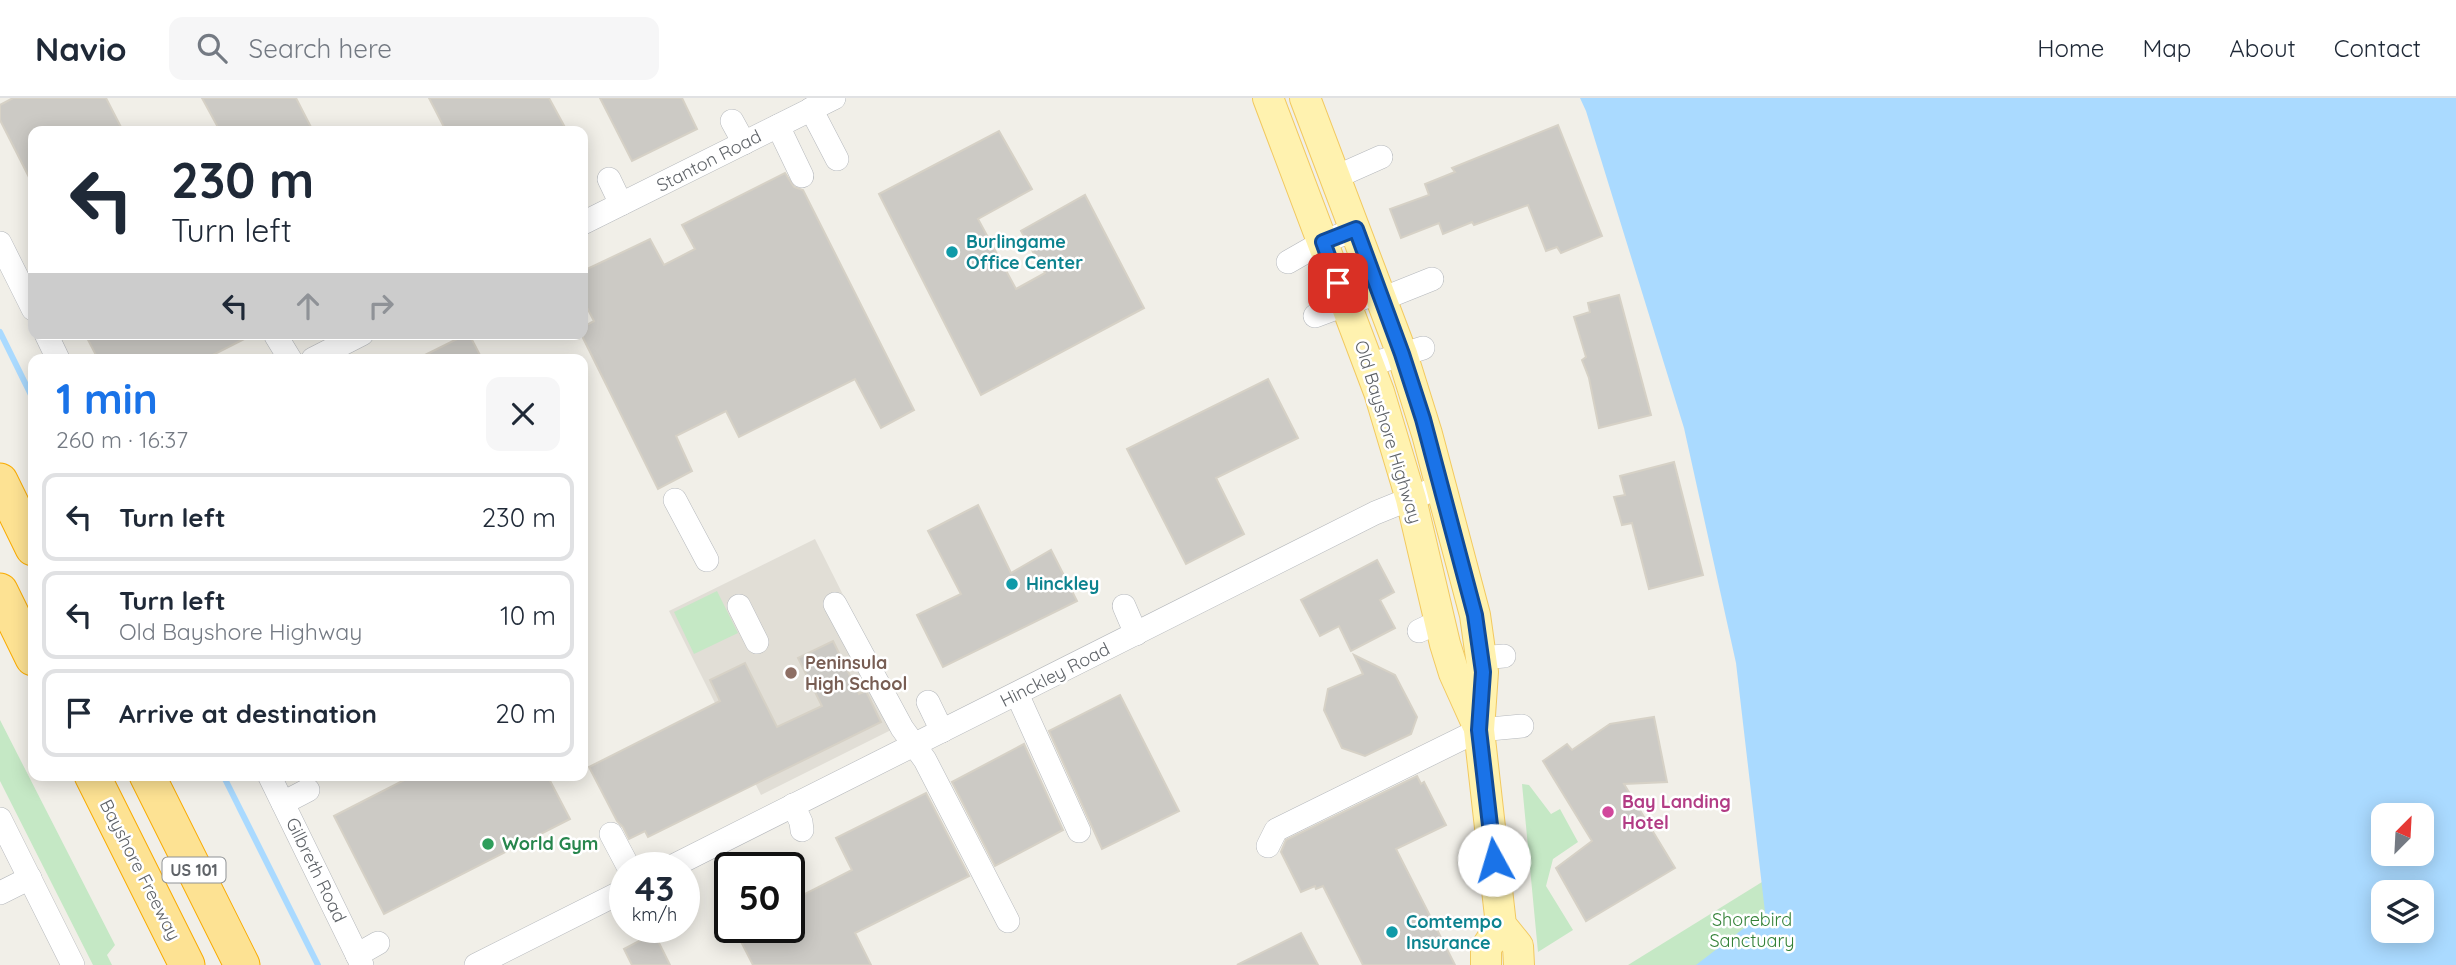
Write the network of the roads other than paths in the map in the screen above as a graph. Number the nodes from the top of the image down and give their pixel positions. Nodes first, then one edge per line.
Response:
1 (834, 98) edge
2 (1268, 98) edge
3 (1305, 98) edge
4 (811, 109) junction
5 (732, 121) dead end
6 (778, 126) junction
7 (744, 143) junction
8 (1381, 158) dead end
9 (837, 159) dead end
10 (802, 176) dead end
11 (1336, 177) junction
12 (609, 179) dead end
13 (621, 204) junction
14 (588, 220) edge
15 (1356, 229) junction
16 (1323, 242) junction
17 (0, 243) edge
18 (1288, 262) dead end
19 (1432, 279) dead end
20 (1380, 296) junction
21 (28, 299) edge
22 (1346, 304) junction
23 (1315, 316) dead end
24 (350, 340) edge
25 (1413, 351) junction
26 (323, 354) edge
27 (1369, 365) junction
28 (0, 481) edge
29 (1442, 486) junction
30 (1411, 499) junction
31 (675, 500) dead end
32 (28, 538) edge
33 (707, 560) dead end
34 (0, 591) edge
35 (835, 604) dead end
36 (739, 606) dead end
37 (1124, 606) dead end
38 (1134, 641) junction
39 (757, 642) dead end
40 (28, 648) edge
41 (1017, 694) junction
42 (928, 702) dead end
43 (1522, 726) dead end
44 (1479, 730) junction
45 (942, 731) junction
46 (912, 745) junction
47 (95, 781) edge
48 (150, 781) edge
49 (272, 781) edge
50 (308, 790) dead end
51 (284, 803) junction
52 (793, 806) junction
53 (1, 823) edge
54 (802, 830) dead end
55 (1079, 831) dead end
56 (611, 834) dead end
57 (1268, 846) dead end
58 (620, 852) edge
59 (700, 852) edge
60 (30, 878) junction
61 (0, 893) edge
62 (609, 901) edge
63 (1008, 921) dead end
64 (1501, 925) junction
65 (378, 943) dead end
66 (360, 960) edge
67 (73, 965) edge
68 (187, 965) edge
69 (242, 965) edge
70 (476, 965) edge
71 (1486, 965) edge
72 (1519, 965) edge

1 - 4 street, Stanton Road
2 - 16 main road, Old Bayshore Highway
3 - 11 main road, Old Bayshore Highway
4 - 6 street, Stanton Road
4 - 9 street
5 - 7 street
6 - 7 street, Stanton Road
6 - 10 street
7 - 13 street, Stanton Road
8 - 11 street
11 - 15 main road, Old Bayshore Highway
12 - 13 street
13 - 14 street, Stanton Road
15 - 16 street
15 - 20 main road, Old Bayshore Highway
16 - 18 street
16 - 22 main road, Old Bayshore Highway
17 - 21 street
19 - 20 street
20 - 22 street
20 - 25 main road, Old Bayshore Highway
22 - 23 street
22 - 27 main road, Old Bayshore Highway
24 - 26 street
25 - 27 street
25 - 29 main road, Old Bayshore Highway
27 - 30 main road, Old Bayshore Highway
28 - 32 highway
29 - 30 street, Hinckley Road
29 - 44 main road, Old Bayshore Highway
30 - 38 street, Hinckley Road
30 - 44 main road, Old Bayshore Highway
31 - 33 street
34 - 40 highway
35 - 46 street
36 - 39 street
37 - 38 street
38 - 41 street, Hinckley Road
41 - 45 street, Hinckley Road
41 - 55 street
42 - 45 street
43 - 44 street
44 - 57 street
44 - 64 main road, Old Bayshore Highway
45 - 46 street, Hinckley Road
46 - 52 street, Hinckley Road
46 - 63 street
47 - 68 highway, Bayshore Freeway / US 101
48 - 69 highway, US 101
49 - 51 street, Gilbreth Road
50 - 51 street
51 - 66 street, Gilbreth Road
52 - 54 street
52 - 59 street, Hinckley Road
53 - 60 street
56 - 58 street
60 - 61 street
60 - 67 street
62 - 70 street
64 - 71 main road
64 - 72 main road, Old Bayshore Highway
65 - 66 street

